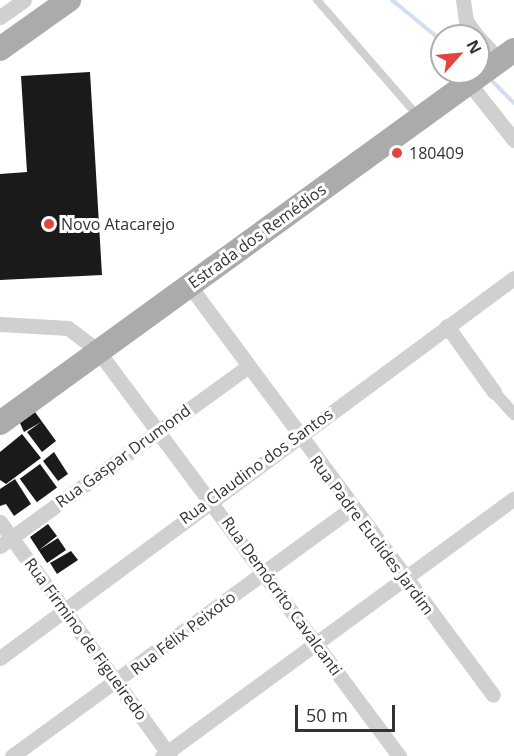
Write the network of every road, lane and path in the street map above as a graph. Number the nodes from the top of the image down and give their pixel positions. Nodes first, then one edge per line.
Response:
1 (24, 0) edge
2 (69, 0) edge
3 (317, 0) edge
4 (464, 0) edge
5 (0, 17) edge
6 (468, 24) edge
7 (490, 48) edge
8 (0, 49) edge
9 (502, 59) edge
10 (467, 84) edge
11 (472, 84) edge
12 (420, 118) junction
13 (514, 140) edge
14 (514, 278) edge
15 (189, 285) junction
16 (0, 324) edge
17 (447, 326) junction
18 (98, 351) junction
19 (246, 368) junction
20 (494, 392) joint
21 (514, 414) edge
22 (0, 423) edge
23 (159, 431) junction
24 (298, 435) junction
25 (210, 498) junction
26 (514, 498) edge
27 (352, 508) junction
28 (0, 522) edge
29 (6, 541) edge
30 (263, 573) junction
31 (403, 577) junction
32 (64, 610) junction
33 (315, 641) junction
34 (0, 658) edge
35 (118, 681) junction
36 (493, 695) dead end
37 (167, 755) edge
38 (12, 756) edge
39 (399, 756) edge

1 - 5 street
2 - 8 main road
3 - 12 lane
4 - 6 street
7 - 9 street
10 - 12 main road, Estrada dos Remédios
11 - 13 street
12 - 15 main road, Estrada dos Remédios
14 - 17 street, Rua Claudino dos Santos
15 - 18 main road, Estrada dos Remédios
15 - 19 street, Rua Padre Euclides Jardim
16 - 18 street, Rua Demócrito Cavalcanti
17 - 20 street
17 - 24 street, Rua Claudino dos Santos
18 - 22 main road, Estrada dos Remédios
18 - 23 street, Rua Demócrito Cavalcanti
19 - 23 street, Rua Gaspar Drumond
19 - 24 street, Rua Padre Euclides Jardim
20 - 21 street
23 - 25 street, Rua Demócrito Cavalcanti
23 - 29 street, Rua Gaspar Drumond
24 - 25 street, Rua Claudino dos Santos
24 - 27 street, Rua Padre Euclides Jardim
25 - 30 street, Rua Demócrito Cavalcanti
25 - 32 street, Rua Claudino dos Santos
26 - 31 street
27 - 30 street, Rua Félix Peixoto
27 - 31 street, Rua Padre Euclides Jardim
28 - 29 street, Rua Firmino de Figueiredo
29 - 32 street, Rua Firmino de Figueiredo
30 - 33 street, Rua Demócrito Cavalcanti
30 - 35 street, Rua Félix Peixoto
31 - 33 street
31 - 36 street, Rua Padre Euclides Jardim
32 - 34 street, Rua Claudino dos Santos
32 - 35 street, Rua Firmino de Figueiredo
33 - 37 street
33 - 39 street, Rua Demócrito Cavalcanti
35 - 37 street, Rua Firmino de Figueiredo
35 - 38 street, Rua Félix Peixoto

